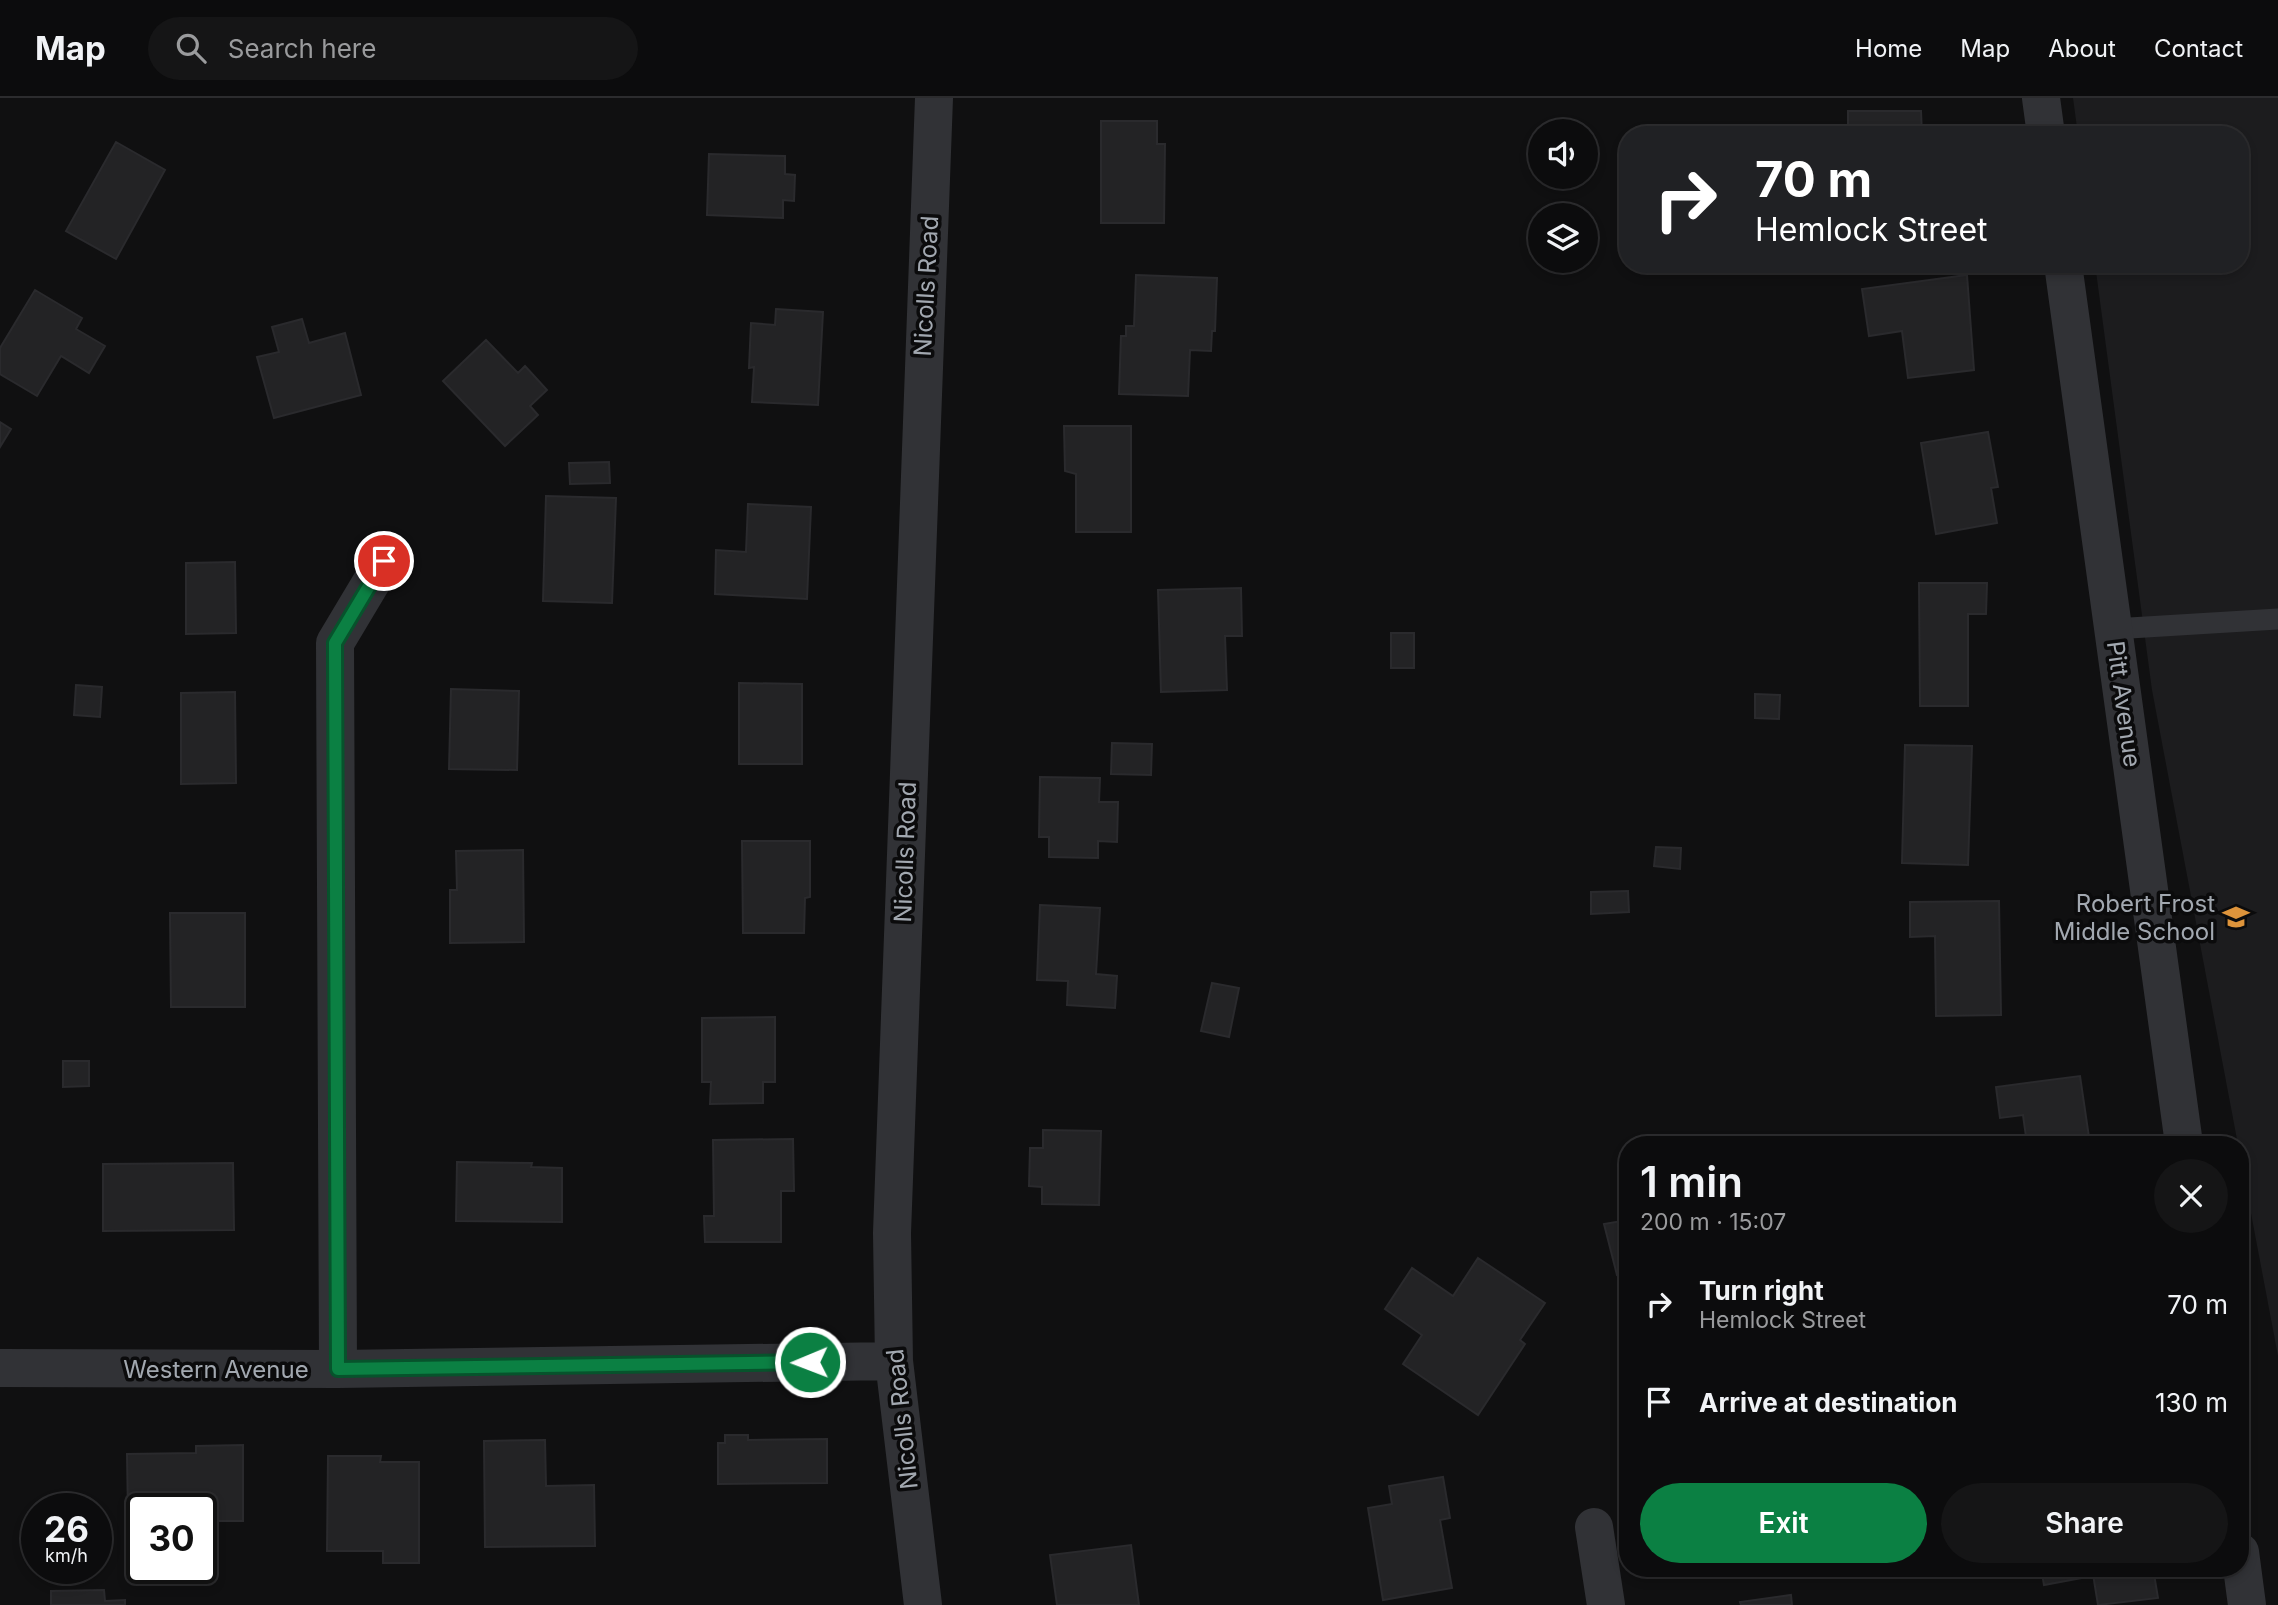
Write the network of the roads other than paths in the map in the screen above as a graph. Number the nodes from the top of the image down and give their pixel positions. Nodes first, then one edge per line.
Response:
1 (934, 98) edge
2 (2041, 98) edge
3 (2045, 126) edge
4 (2064, 273) edge
5 (384, 561) dead end
6 (2278, 619) edge
7 (2113, 629) junction
8 (2183, 1136) edge
9 (894, 1361) junction
10 (0, 1368) edge
11 (338, 1369) junction
12 (1594, 1527) dead end
13 (2243, 1577) edge
14 (923, 1605) edge
15 (1606, 1605) edge
16 (2247, 1605) edge

1 - 9 street, Nicolls Road
2 - 3 street
4 - 7 street, Pitt Avenue
5 - 11 street
6 - 7 lane
7 - 8 street, Pitt Avenue
9 - 11 street, Western Avenue
9 - 14 street, Nicolls Road
10 - 11 street, Western Avenue
12 - 15 street
13 - 16 street

